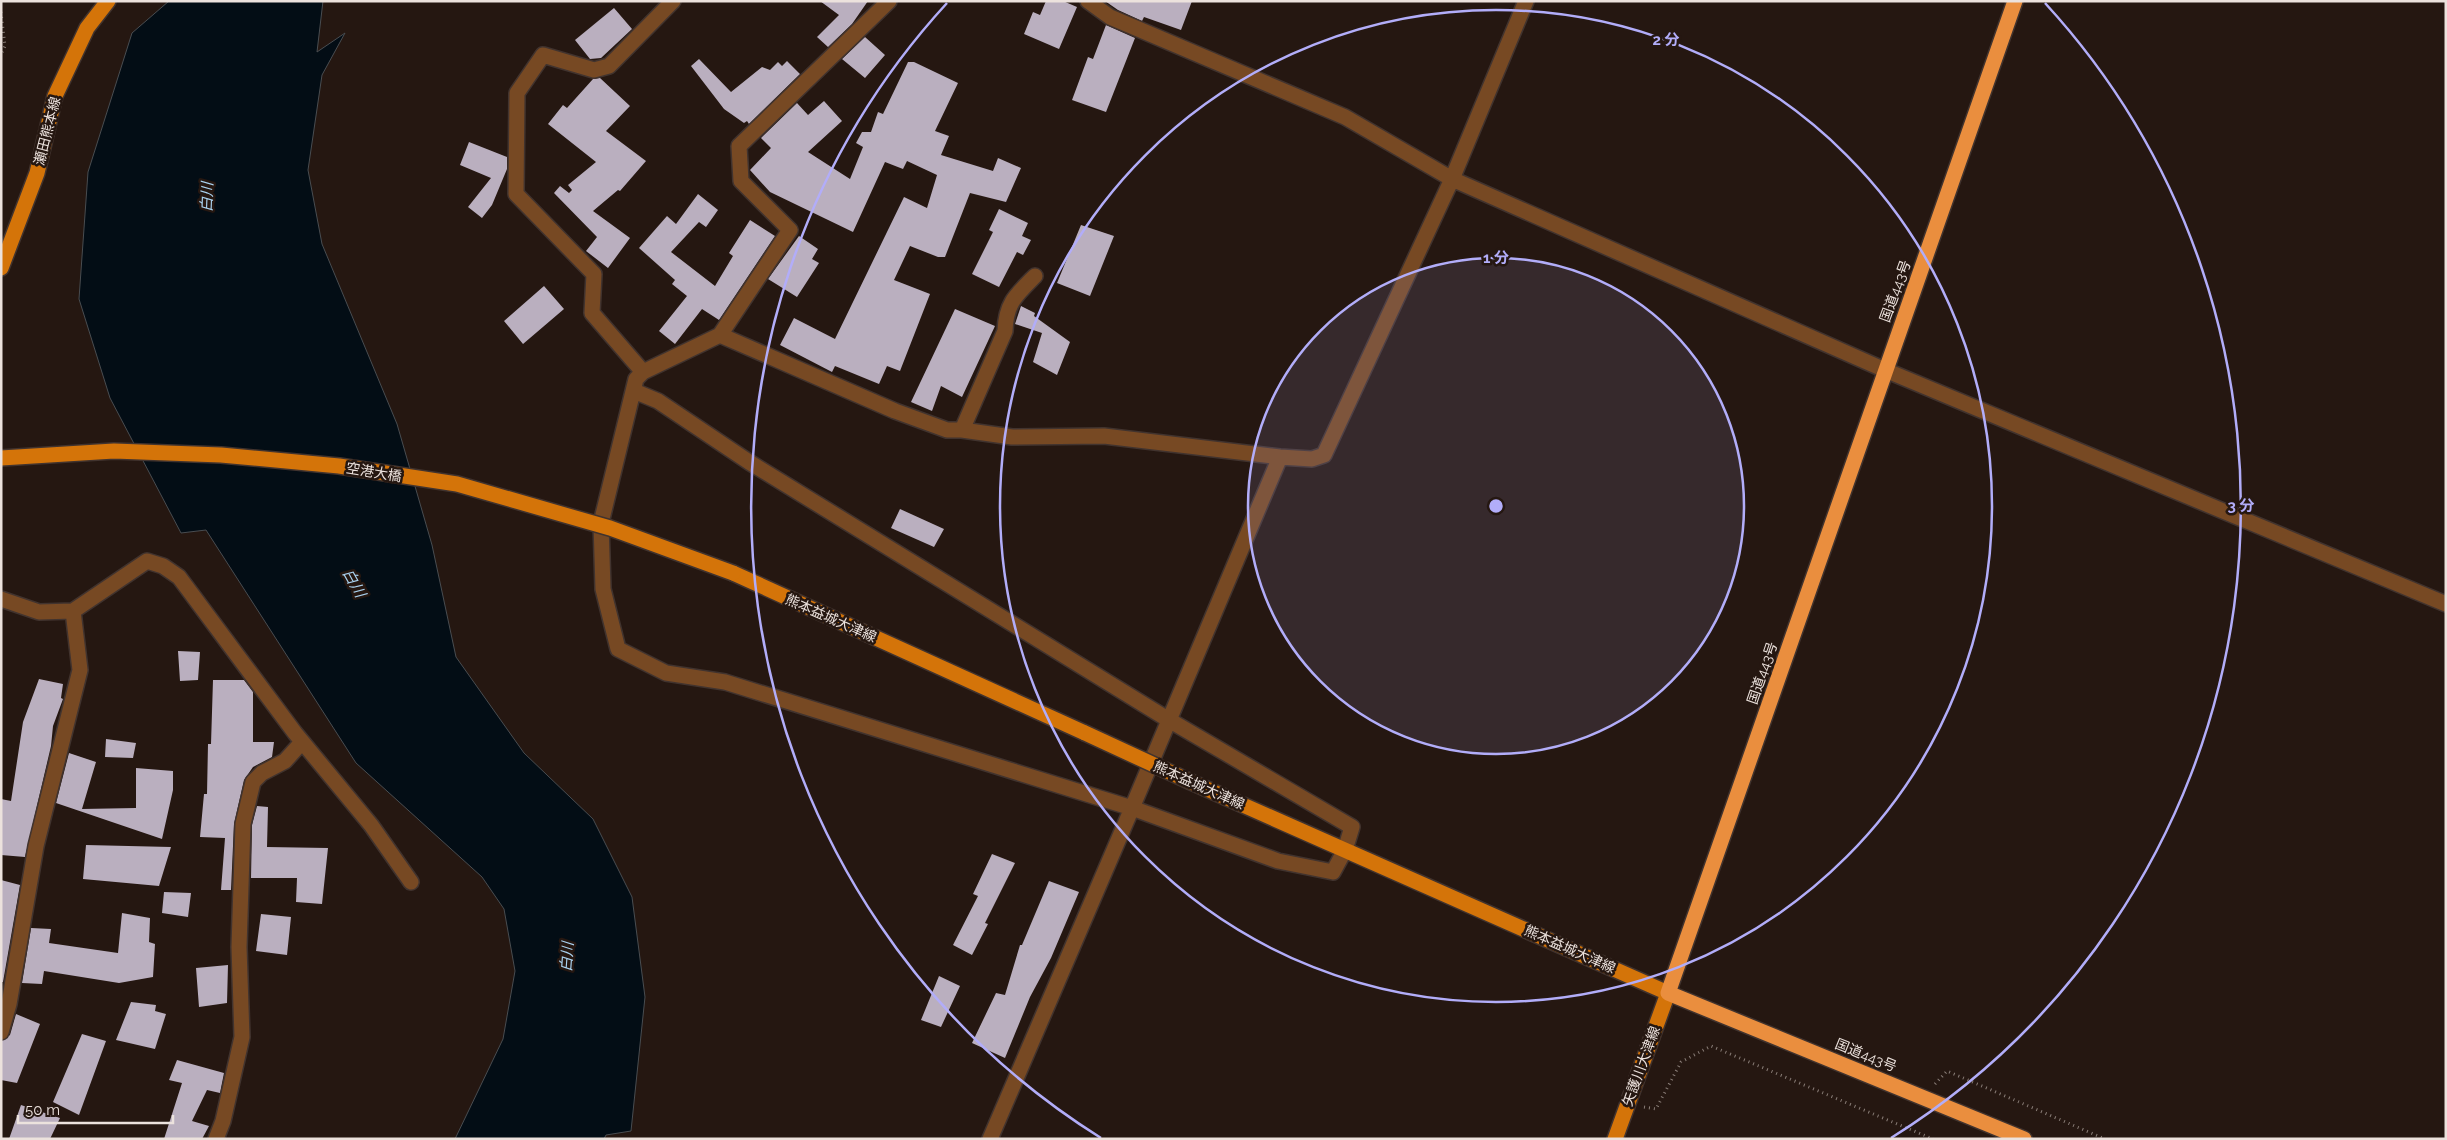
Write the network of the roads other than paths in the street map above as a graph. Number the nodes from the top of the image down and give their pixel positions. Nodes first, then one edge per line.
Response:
1 (108, 1) edge
2 (673, 1) edge
3 (889, 1) edge
4 (1088, 1) edge
5 (1526, 1) edge
6 (2015, 1) edge
7 (1452, 179) junction
8 (1, 268) edge
9 (1035, 276) dead end
10 (720, 335) junction
11 (1884, 370) junction
12 (643, 372) junction
13 (634, 391) junction
14 (962, 430) junction
15 (1280, 457) junction
16 (1, 458) edge
17 (733, 574) joint
18 (1, 599) edge
19 (2446, 604) edge
20 (73, 611) junction
21 (1169, 720) junction
22 (302, 742) junction
23 (1132, 808) junction
24 (1345, 850) junction
25 (411, 882) dead end
26 (1668, 993) junction
27 (1, 1032) edge
28 (216, 1139) edge
29 (990, 1139) edge
30 (1615, 1139) edge
31 (2024, 1139) edge

1 - 8 main road, 瀬田熊本線
2 - 12 street
3 - 10 street
4 - 7 street
5 - 7 street
6 - 11 highway, 国道443号
7 - 11 street
7 - 15 street
9 - 14 street
10 - 12 street
10 - 14 street
11 - 19 street
11 - 26 highway, 国道443号
12 - 13 street
13 - 21 street
13 - 23 street
14 - 15 street
15 - 21 street
16 - 17 main road, 空港大橋, bridge
17 - 24 main road, 熊本益城大津線, bridge
18 - 20 street
20 - 22 street
20 - 27 street
21 - 23 street
21 - 24 street
22 - 25 street
22 - 28 street
23 - 24 street
23 - 29 street
24 - 26 main road, 熊本益城大津線
26 - 30 main road, 矢護川大津線
26 - 31 highway, 国道443号

